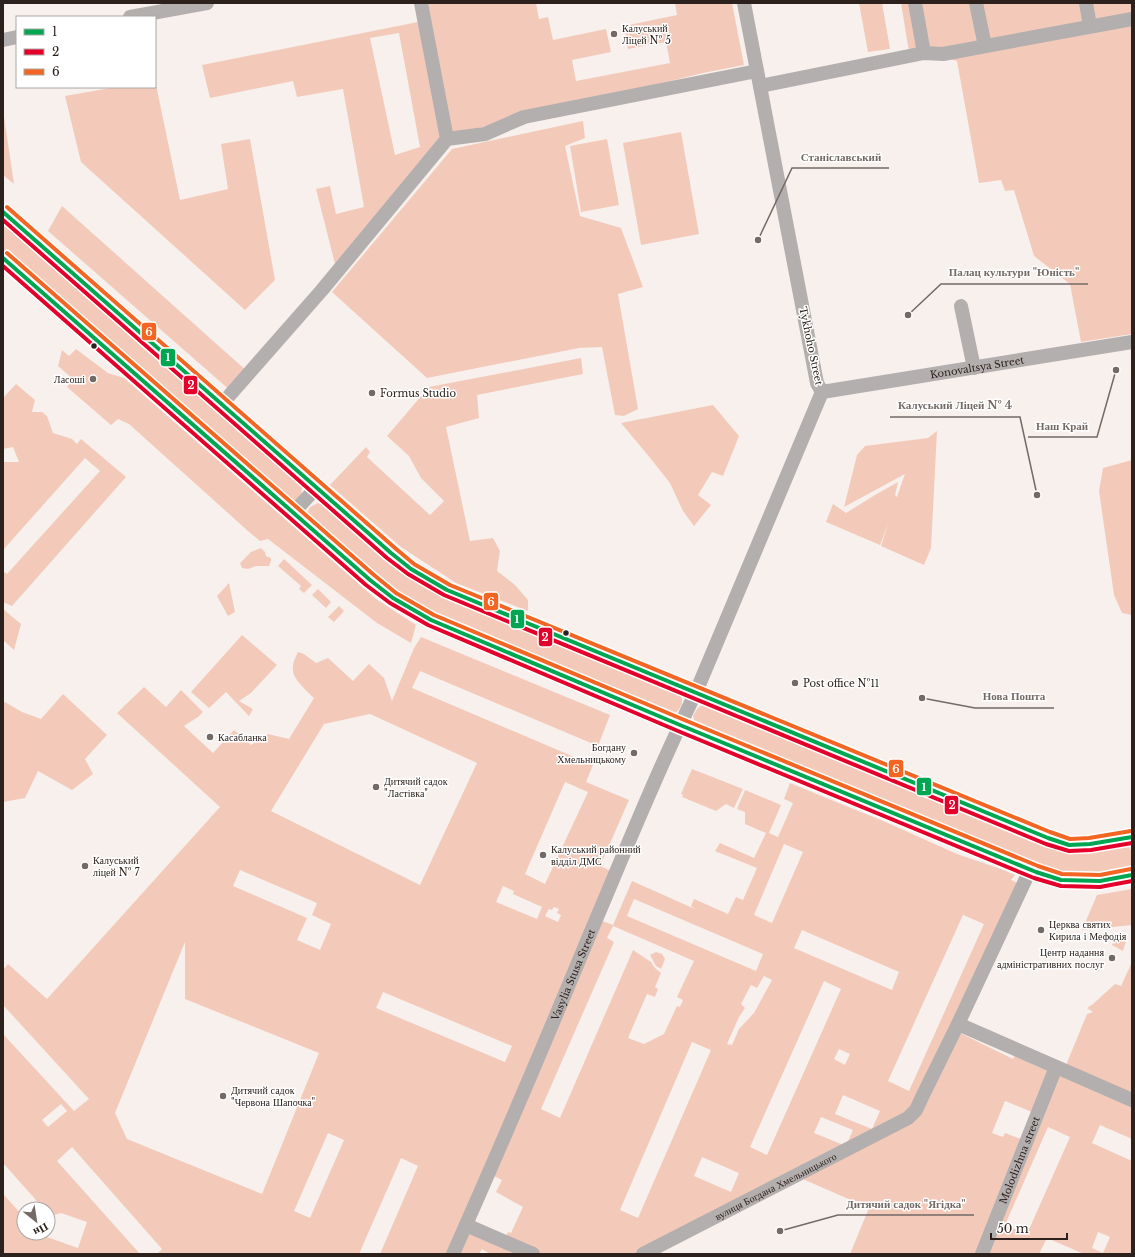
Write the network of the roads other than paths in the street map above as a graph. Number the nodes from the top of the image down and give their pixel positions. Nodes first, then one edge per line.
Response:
1 (207, 3) edge
2 (421, 3) edge
3 (744, 3) edge
4 (915, 3) edge
5 (976, 3) edge
6 (1086, 3) edge
7 (136, 16) edge
8 (1132, 18) edge
9 (1090, 26) junction
10 (16, 37) edge
11 (3, 40) edge
12 (985, 46) junction
13 (924, 53) junction
14 (757, 71) junction
15 (760, 86) junction
16 (447, 139) junction
17 (3, 212) edge
18 (3, 258) edge
19 (961, 306) dead end
20 (1132, 342) edge
21 (974, 368) junction
22 (822, 392) junction
23 (221, 405) junction
24 (316, 488) junction
25 (293, 512) junction
26 (696, 692) junction
27 (680, 725) junction
28 (1132, 837) edge
29 (1030, 870) junction
30 (1132, 875) edge
31 (958, 1024) junction
32 (1056, 1067) junction
33 (1132, 1100) edge
34 (466, 1225) junction
35 (453, 1254) edge
36 (533, 1254) edge
37 (643, 1254) edge
38 (982, 1254) edge

1 - 7 street
2 - 16 street
3 - 14 street, Tykhoho Street
4 - 13 street
5 - 12 street
6 - 9 street
8 - 9 street
9 - 12 street
10 - 11 street
12 - 13 street
13 - 15 street
14 - 15 street, Tykhoho Street
14 - 16 street
15 - 22 street, Tykhoho Street
16 - 23 street
17 - 23 street
18 - 25 street
19 - 21 street
20 - 21 street, Konovaltsya Street
21 - 22 street, Konovaltsya Street
22 - 26 street, Tykhoho Street
23 - 24 street
24 - 25 street
24 - 26 street
25 - 27 street
26 - 27 street, Tykhoho Street
26 - 28 street
27 - 29 street
27 - 34 street, Vasylia Stusa Street
29 - 30 street
29 - 31 street, вулиця Богдана Хмельницького
31 - 32 street
31 - 37 street, вулиця Богдана Хмельницького
32 - 33 street
32 - 38 street, Molodizhna street
34 - 35 street, Vasylia Stusa Street
34 - 36 street

